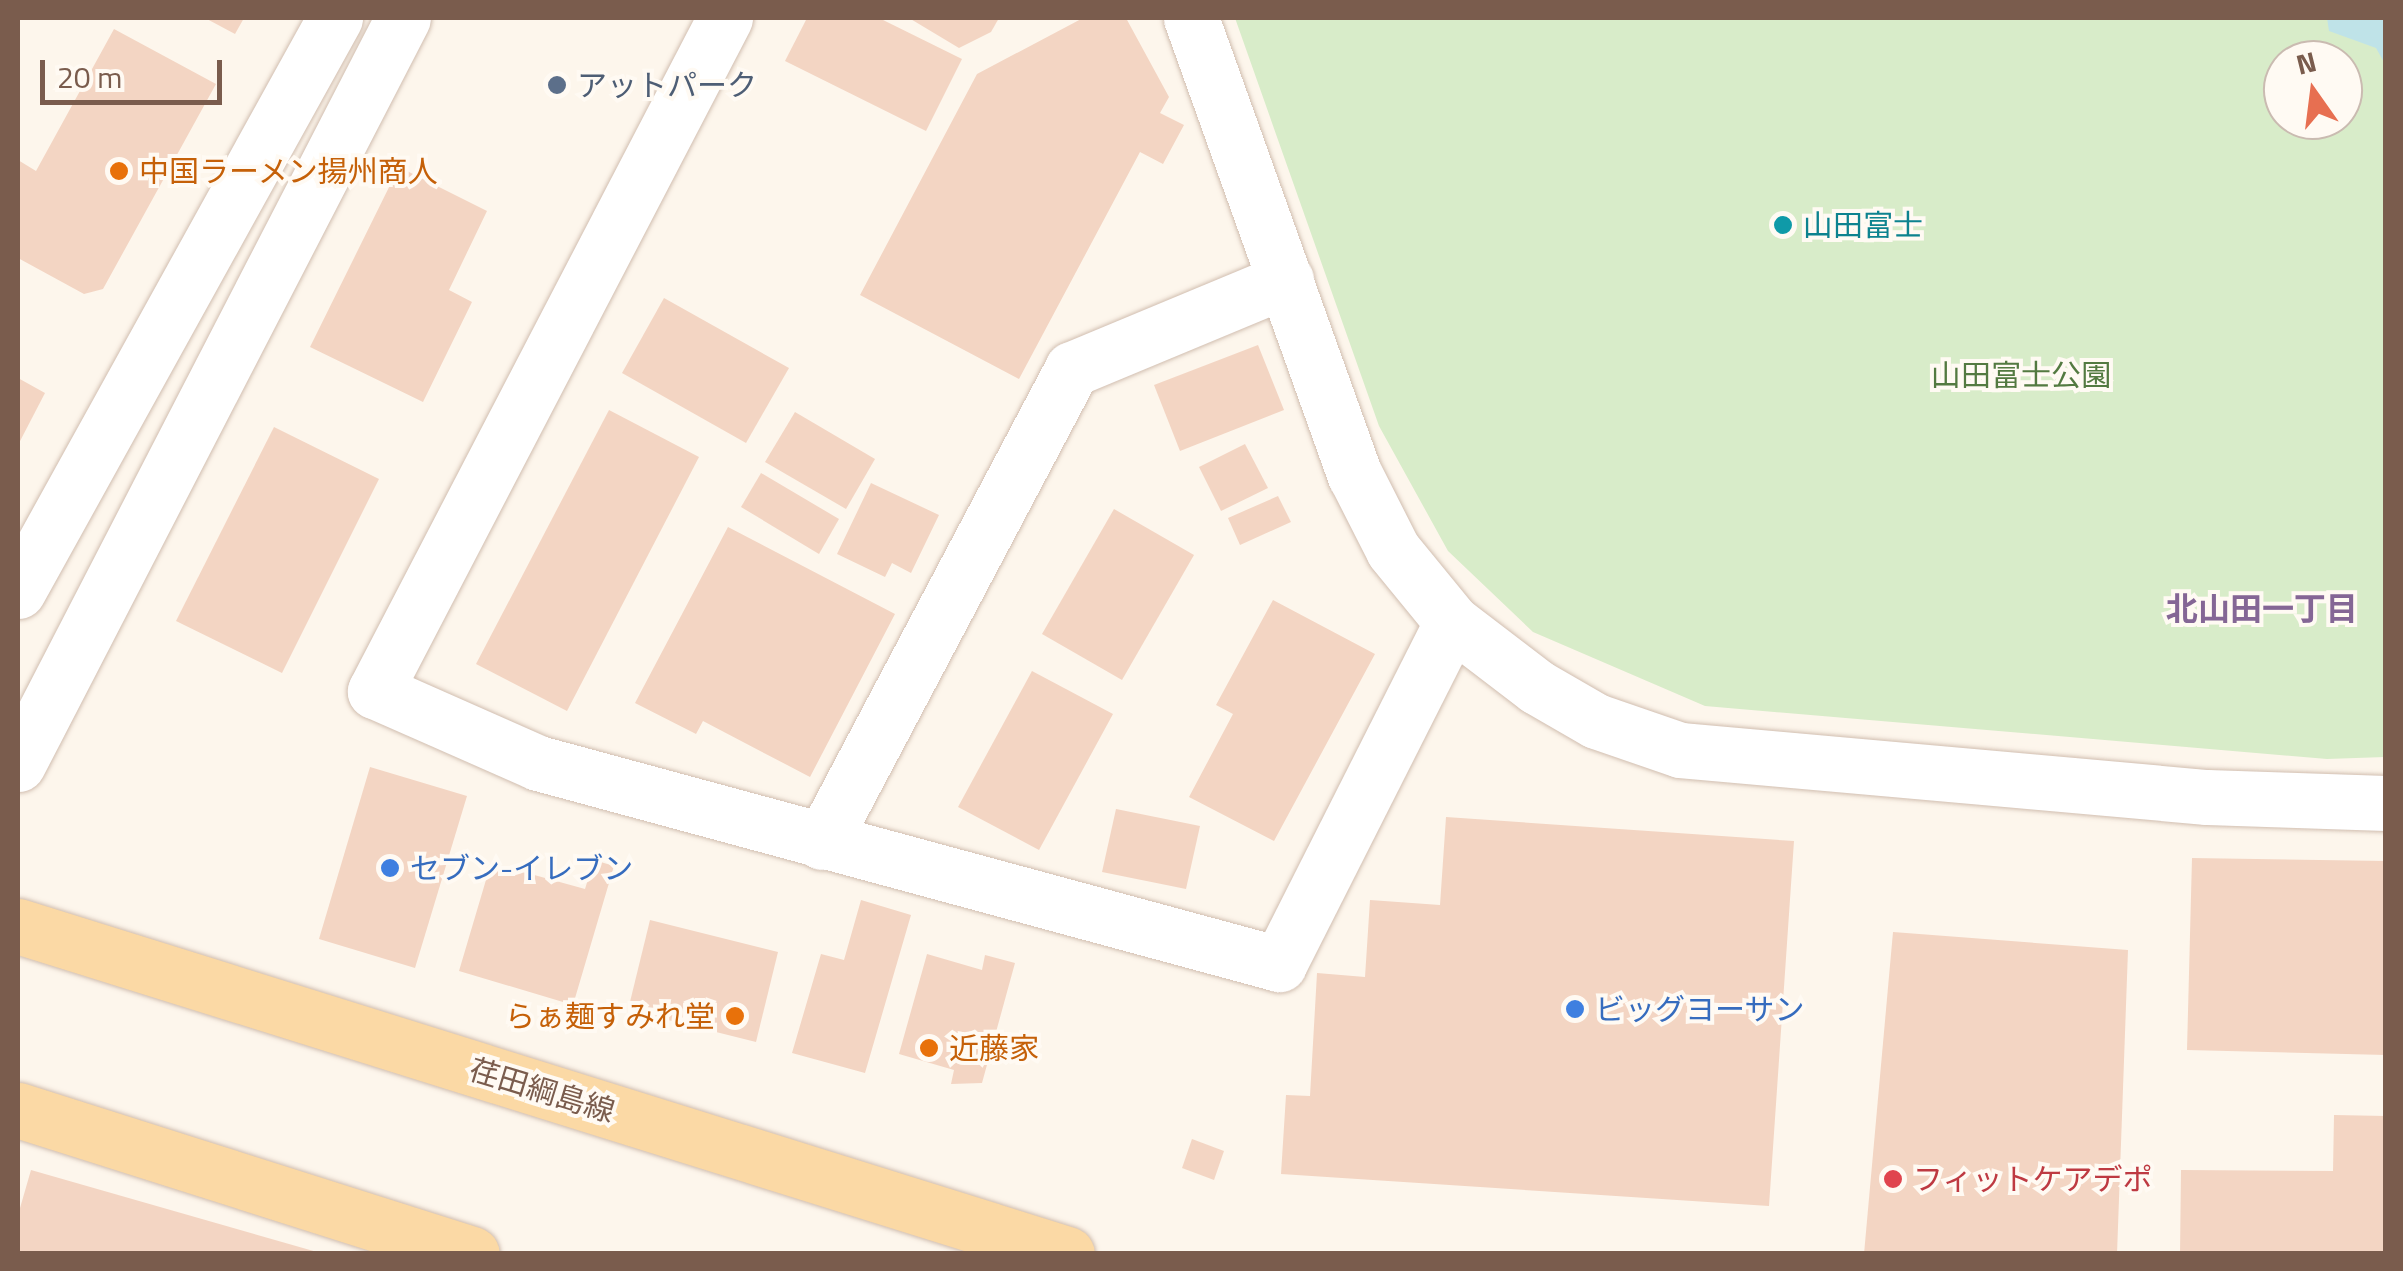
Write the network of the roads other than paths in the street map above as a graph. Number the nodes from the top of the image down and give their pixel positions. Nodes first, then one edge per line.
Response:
1 (335, 18) edge
2 (403, 18) edge
3 (725, 18) edge
4 (1191, 18) edge
5 (1286, 280) junction
6 (18, 591) edge
7 (1452, 622) junction
8 (18, 764) edge
9 (2386, 803) edge
10 (822, 842) junction
11 (18, 926) edge
12 (18, 1110) edge
13 (472, 1254) edge
14 (1067, 1254) edge

1 - 6 street
2 - 8 street
3 - 10 street
4 - 5 street
5 - 7 street
5 - 10 street
7 - 9 street
7 - 10 street
11 - 14 main road, 荏田綱島線
12 - 13 main road

